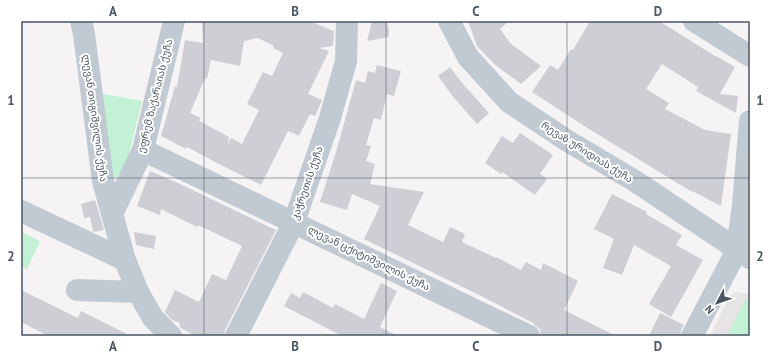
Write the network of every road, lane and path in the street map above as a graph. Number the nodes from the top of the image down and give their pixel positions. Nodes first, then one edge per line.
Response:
1 (81, 21) edge
2 (174, 21) edge
3 (347, 21) edge
4 (449, 21) edge
5 (694, 21) edge
6 (750, 56) edge
7 (750, 121) edge
8 (143, 150) junction
9 (748, 155) edge
10 (21, 211) edge
11 (112, 214) junction
12 (294, 222) junction
13 (744, 254) edge
14 (125, 260) junction
15 (77, 290) dead end
16 (138, 292) junction
17 (171, 336) edge
18 (236, 336) edge
19 (529, 336) edge
20 (692, 336) edge

1 - 11 street, ლევან თიგიშვილის ქუჩა
2 - 8 street, ეფრემ ზაქარაიას ქუჩა
3 - 12 street, კაჭრეთის ქუჩა
4 - 13 street, რევაზ ურიდიას ქუჩა
5 - 6 street
7 - 9 street
8 - 11 street, ეფრემ ზაქარაიას ქუჩა
8 - 12 street, ლევან ცქიტიშვილის ქუჩა
9 - 13 street
10 - 14 street
11 - 14 street
12 - 18 street, კაჭრეთის ქუჩა
12 - 19 street, ლევან ცქიტიშვილის ქუჩა
13 - 20 street
14 - 16 street
15 - 16 street
16 - 17 street

